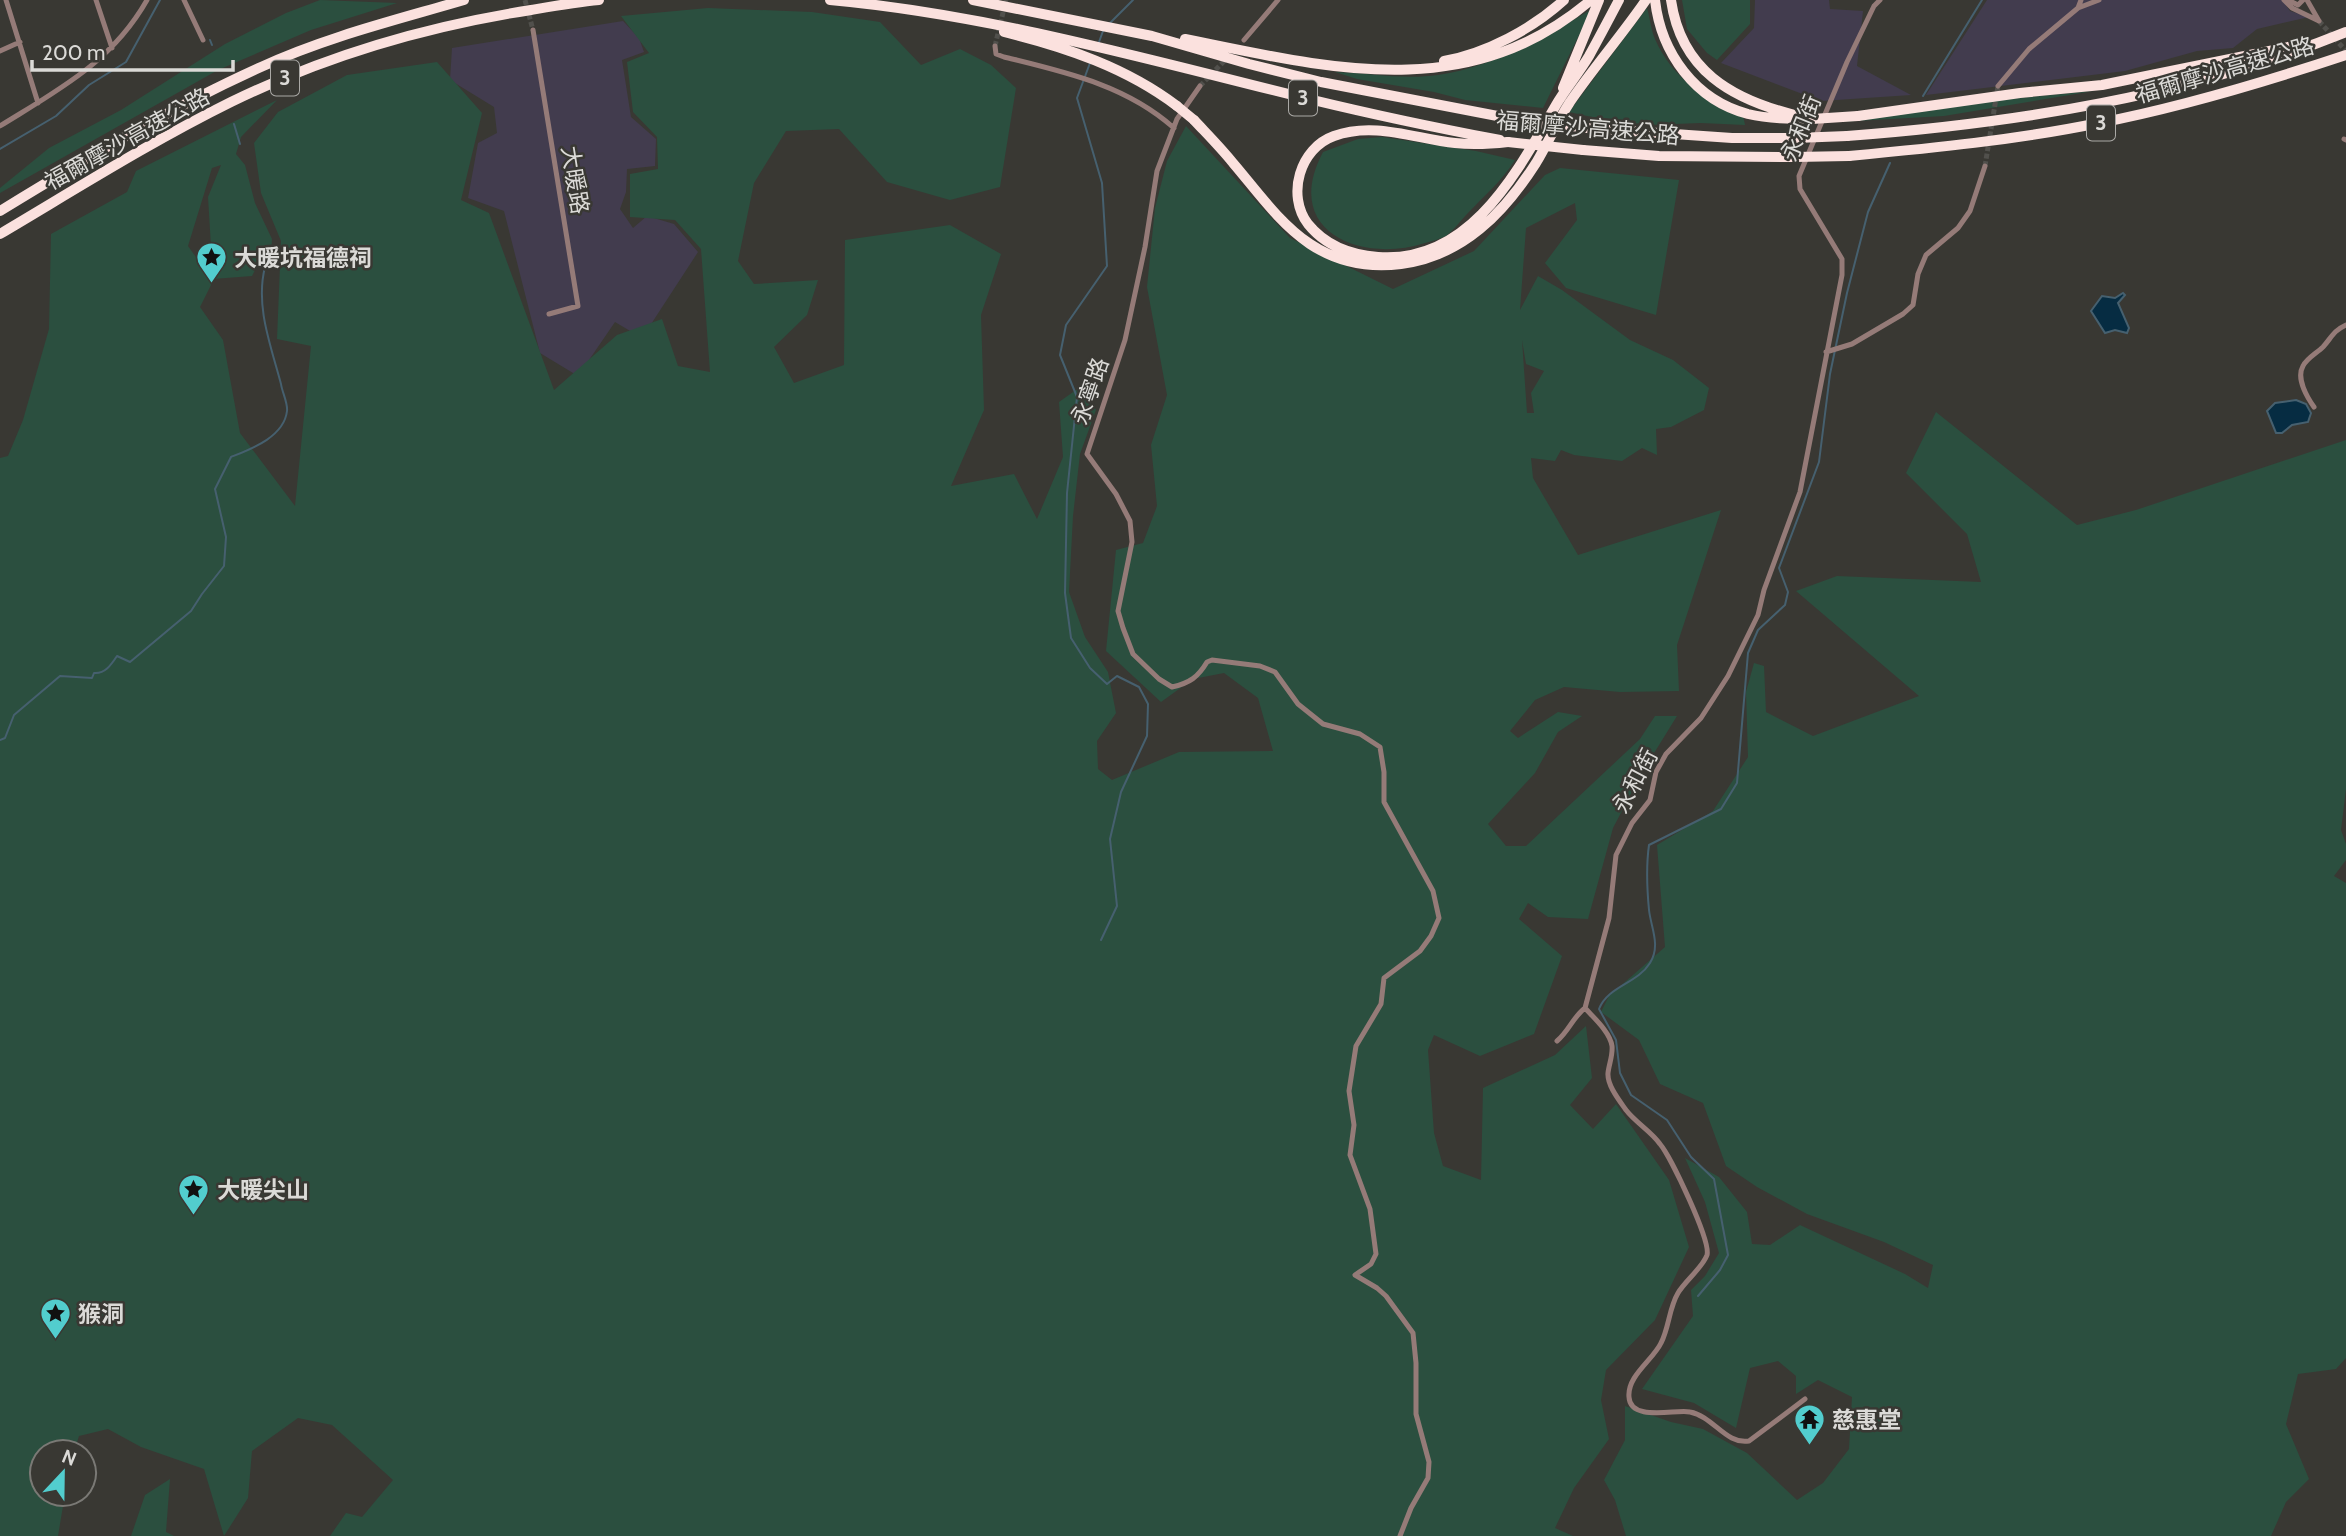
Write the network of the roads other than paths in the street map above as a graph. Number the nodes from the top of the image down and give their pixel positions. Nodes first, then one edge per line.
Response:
1 (6, 0) edge
2 (96, 0) edge
3 (147, 0) edge
4 (184, 0) edge
5 (464, 0) edge
6 (599, 0) edge
7 (830, 0) edge
8 (973, 0) edge
9 (1278, 0) edge
10 (1564, 0) edge
11 (1591, 0) edge
12 (1599, 0) edge
13 (1619, 0) edge
14 (1625, 0) edge
15 (1646, 0) edge
16 (1655, 0) edge
17 (1671, 0) edge
18 (1880, 0) edge
19 (2081, 0) edge
20 (2099, 0) edge
21 (2286, 0) edge
22 (2307, 2) edge
23 (881, 5) junction
24 (2078, 8) junction
25 (2299, 11) junction
26 (533, 30) tunnel mouth
27 (2346, 32) edge
28 (1152, 36) junction
29 (2328, 38) junction
30 (203, 40) dead end
31 (1244, 40) dead end
32 (20, 42) junction
33 (995, 46) dead end
34 (112, 48) junction
35 (0, 51) edge
36 (2346, 55) edge
37 (1368, 68) junction
38 (1200, 86) tunnel mouth
39 (1997, 86) tunnel mouth
40 (1572, 99) junction
41 (1558, 101) junction
42 (38, 103) junction
43 (1812, 119) junction
44 (0, 126) edge
45 (1174, 128) junction
46 (1508, 142) junction
47 (1985, 166) tunnel mouth
48 (0, 211) edge
49 (0, 234) edge
50 (549, 314) dead end
51 (2346, 325) edge
52 (1829, 351) junction
53 (2314, 407) dead end
54 (1585, 1008) junction
55 (1557, 1041) dead end
56 (1805, 1399) dead end
57 (1400, 1536) edge

1 - 32 street
2 - 34 street
3 - 34 street
4 - 30 street
5 - 48 highway, 福爾摩沙高速公路 / 3
6 - 49 highway, 福爾摩沙高速公路 / 3
7 - 23 highway, 福爾摩沙高速公路 / 3
8 - 28 highway, 福爾摩沙高速公路 / 3
9 - 31 street
10 - 37 highway
11 - 37 highway
12 - 41 highway
13 - 41 highway
14 - 40 highway
15 - 40 highway
16 - 43 highway
17 - 43 highway
18 - 52 street, 永和街
19 - 24 street
20 - 24 street
21 - 22 street
21 - 25 street
22 - 25 street
22 - 25 street
23 - 40 highway, bridge
23 - 46 highway, 福爾摩沙高速公路 / 3
24 - 39 street
26 - 50 street, 大暖路
27 - 29 highway, 福爾摩沙高速公路 / 3
28 - 29 highway, 福爾摩沙高速公路 / 3, bridge
28 - 37 highway
29 - 43 highway, bridge
32 - 35 street
32 - 42 street
33 - 45 street
34 - 42 street
36 - 46 highway, 福爾摩沙高速公路 / 3, bridge
38 - 45 street, 永寧路
41 - 46 highway
42 - 44 street
45 - 57 street, 永寧路
47 - 52 street
51 - 53 street
52 - 54 street, 永和街
54 - 55 street
54 - 56 street

